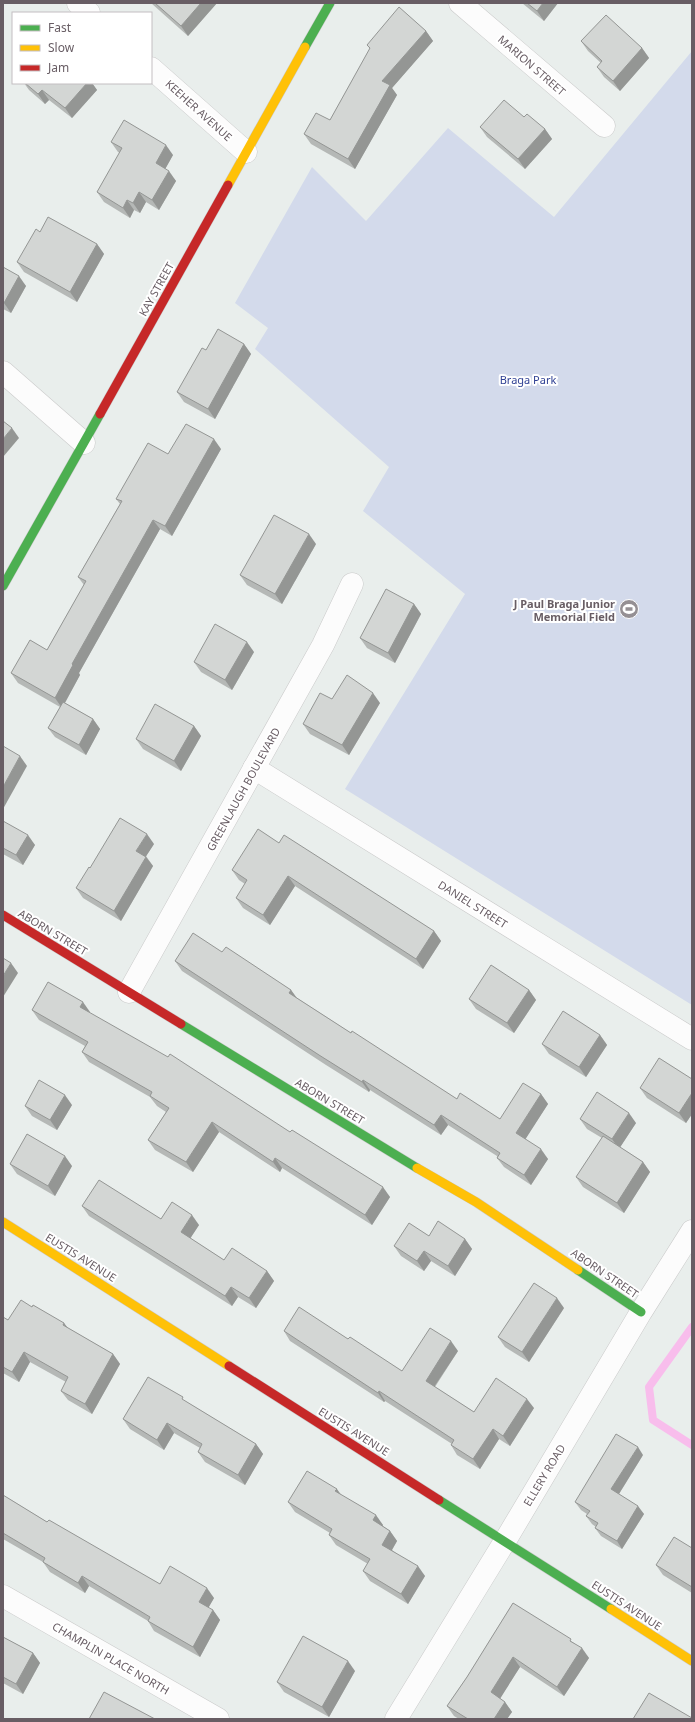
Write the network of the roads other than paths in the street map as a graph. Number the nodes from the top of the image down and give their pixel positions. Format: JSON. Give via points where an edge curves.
{"nodes":[{"id":1,"x":78,"y":3,"type":"edge"},
{"id":2,"x":330,"y":3,"type":"edge"},
{"id":3,"x":460,"y":3,"type":"edge"},
{"id":4,"x":89,"y":12,"type":"edge"},
{"id":5,"x":152,"y":69,"type":"edge"},
{"id":6,"x":604,"y":126,"type":"dead end"},
{"id":7,"x":246,"y":152,"type":"junction"},
{"id":8,"x":3,"y":372,"type":"edge"},
{"id":9,"x":84,"y":443,"type":"junction"},
{"id":10,"x":352,"y":584,"type":"dead end"},
{"id":11,"x":3,"y":586,"type":"edge"},
{"id":12,"x":254,"y":768,"type":"junction"},
{"id":13,"x":3,"y":915,"type":"edge"},
{"id":14,"x":129,"y":992,"type":"junction"},
{"id":15,"x":692,"y":1039,"type":"edge"},
{"id":16,"x":3,"y":1222,"type":"edge"},
{"id":17,"x":692,"y":1231,"type":"edge"},
{"id":18,"x":641,"y":1312,"type":"junction"},
{"id":19,"x":505,"y":1541,"type":"junction"},
{"id":20,"x":3,"y":1596,"type":"edge"},
{"id":21,"x":692,"y":1661,"type":"edge"},
{"id":22,"x":218,"y":1719,"type":"edge"},
{"id":23,"x":396,"y":1719,"type":"edge"}],
"edges":[{"from":1,"to":4,"type":"street"},
{"from":2,"to":7,"type":"street","name":"KAY STREET"},
{"from":3,"to":6,"type":"street","name":"MARION STREET"},
{"from":5,"to":7,"type":"street","name":"KEEHER AVENUE"},
{"from":7,"to":9,"type":"street","name":"KAY STREET"},
{"from":8,"to":9,"type":"street"},
{"from":9,"to":11,"type":"street","name":"KAY STREET"},
{"from":10,"to":12,"type":"street","name":"GREENLAUGH BOULEVARD","via":[[323,645]]},
{"from":12,"to":14,"type":"street","name":"GREENLAUGH BOULEVARD"},
{"from":12,"to":15,"type":"street","name":"DANIEL STREET"},
{"from":13,"to":14,"type":"street","name":"ABORN STREET"},
{"from":14,"to":18,"type":"street","name":"ABORN STREET","via":[[476,1202]]},
{"from":16,"to":19,"type":"street","name":"EUSTIS AVENUE"},
{"from":17,"to":18,"type":"street","name":"ELLERY ROAD"},
{"from":18,"to":19,"type":"street","name":"ELLERY ROAD"},
{"from":19,"to":21,"type":"street","name":"EUSTIS AVENUE"},
{"from":19,"to":23,"type":"street","name":"ELLERY ROAD"},
{"from":20,"to":22,"type":"street","name":"CHAMPLIN PLACE NORTH"}]}
